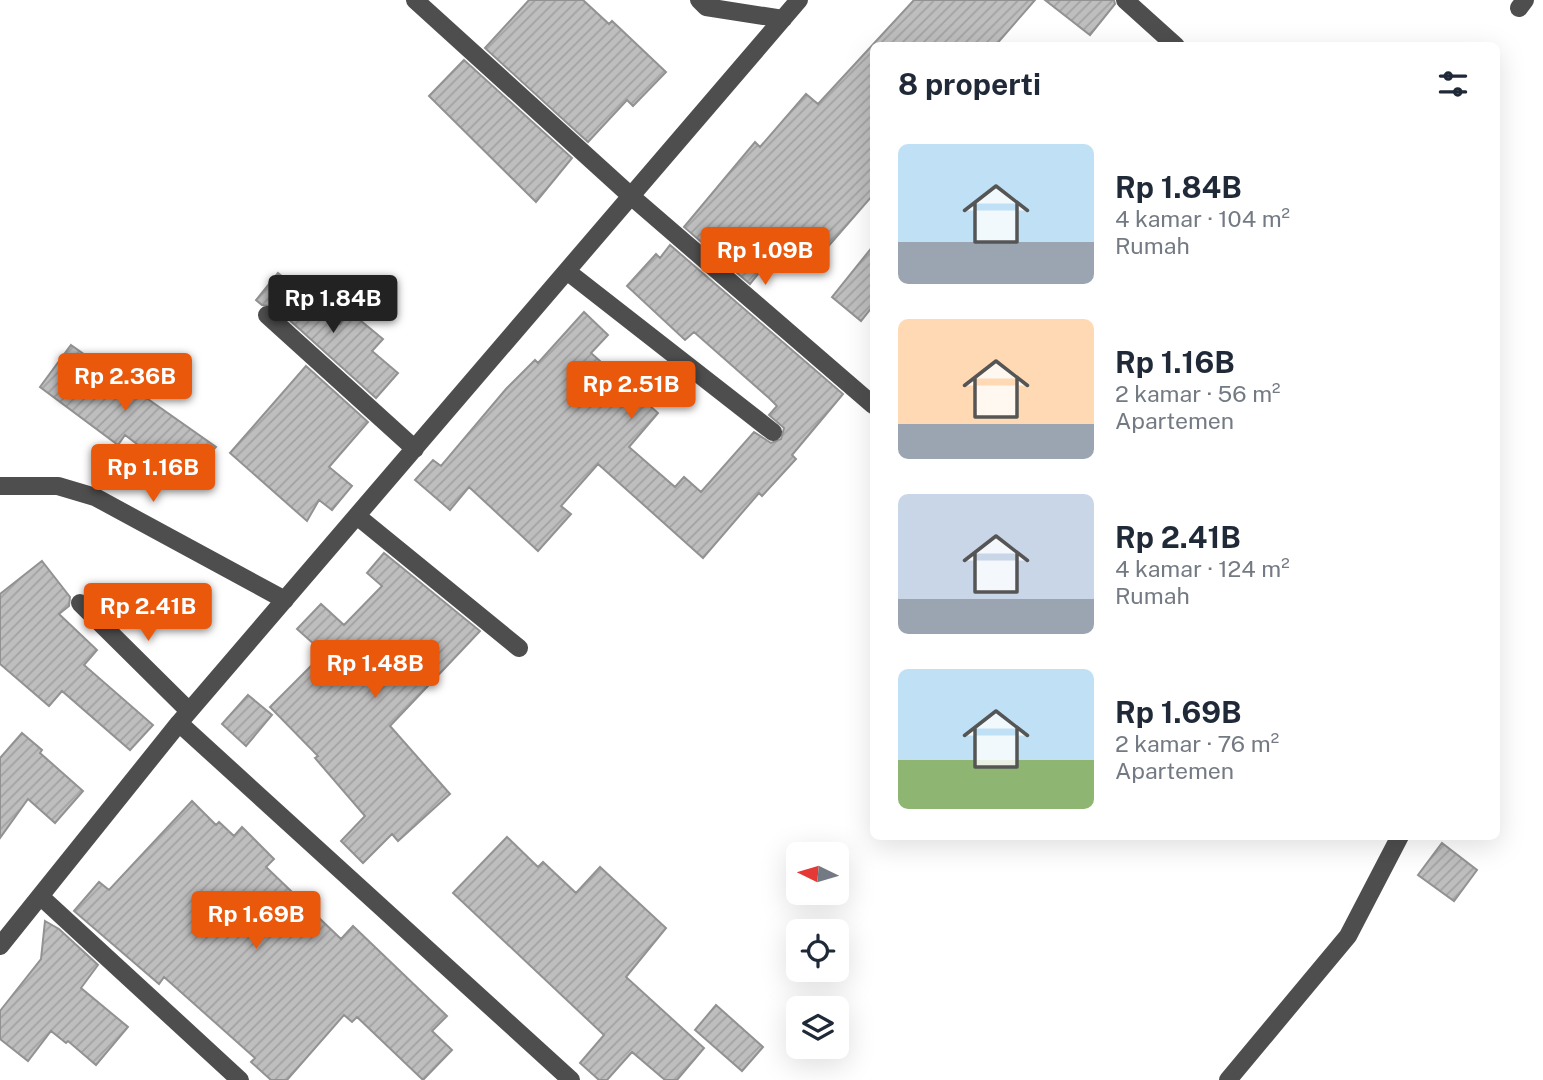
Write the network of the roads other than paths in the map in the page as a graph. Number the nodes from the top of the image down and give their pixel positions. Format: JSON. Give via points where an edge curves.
{"nodes":[{"id":1,"x":415,"y":0,"type":"edge"},
{"id":2,"x":699,"y":0,"type":"edge"},
{"id":3,"x":799,"y":0,"type":"edge"},
{"id":4,"x":1125,"y":0,"type":"edge"},
{"id":5,"x":783,"y":19,"type":"junction"},
{"id":6,"x":1172,"y":42,"type":"edge"},
{"id":7,"x":632,"y":197,"type":"junction"},
{"id":8,"x":568,"y":272,"type":"junction"},
{"id":9,"x":267,"y":315,"type":"dead end"},
{"id":10,"x":870,"y":402,"type":"edge"},
{"id":11,"x":773,"y":432,"type":"dead end"},
{"id":12,"x":415,"y":449,"type":"junction"},
{"id":13,"x":0,"y":486,"type":"edge"},
{"id":14,"x":357,"y":516,"type":"junction"},
{"id":15,"x":285,"y":600,"type":"junction"},
{"id":16,"x":80,"y":603,"type":"dead end"},
{"id":17,"x":519,"y":648,"type":"dead end"},
{"id":18,"x":184,"y":717,"type":"junction"},
{"id":19,"x":1398,"y":840,"type":"edge"},
{"id":20,"x":40,"y":896,"type":"junction"},
{"id":21,"x":0,"y":946,"type":"edge"},
{"id":22,"x":240,"y":1080,"type":"edge"},
{"id":23,"x":571,"y":1080,"type":"edge"},
{"id":24,"x":1228,"y":1080,"type":"edge"}],
"edges":[{"from":1,"to":7,"type":"street"},
{"from":2,"to":5,"type":"street","via":[[706,7]]},
{"from":3,"to":5,"type":"street"},
{"from":4,"to":6,"type":"street"},
{"from":5,"to":7,"type":"street"},
{"from":7,"to":8,"type":"street"},
{"from":7,"to":10,"type":"street"},
{"from":8,"to":11,"type":"street"},
{"from":8,"to":12,"type":"street"},
{"from":9,"to":12,"type":"street"},
{"from":12,"to":14,"type":"street"},
{"from":13,"to":15,"type":"street","via":[[58,486],[95,497]]},
{"from":14,"to":15,"type":"street"},
{"from":14,"to":17,"type":"street"},
{"from":15,"to":18,"type":"street"},
{"from":16,"to":18,"type":"street"},
{"from":18,"to":20,"type":"street"},
{"from":18,"to":23,"type":"street"},
{"from":19,"to":24,"type":"street","via":[[1348,936]]},
{"from":20,"to":21,"type":"street"},
{"from":20,"to":22,"type":"street"}]}
